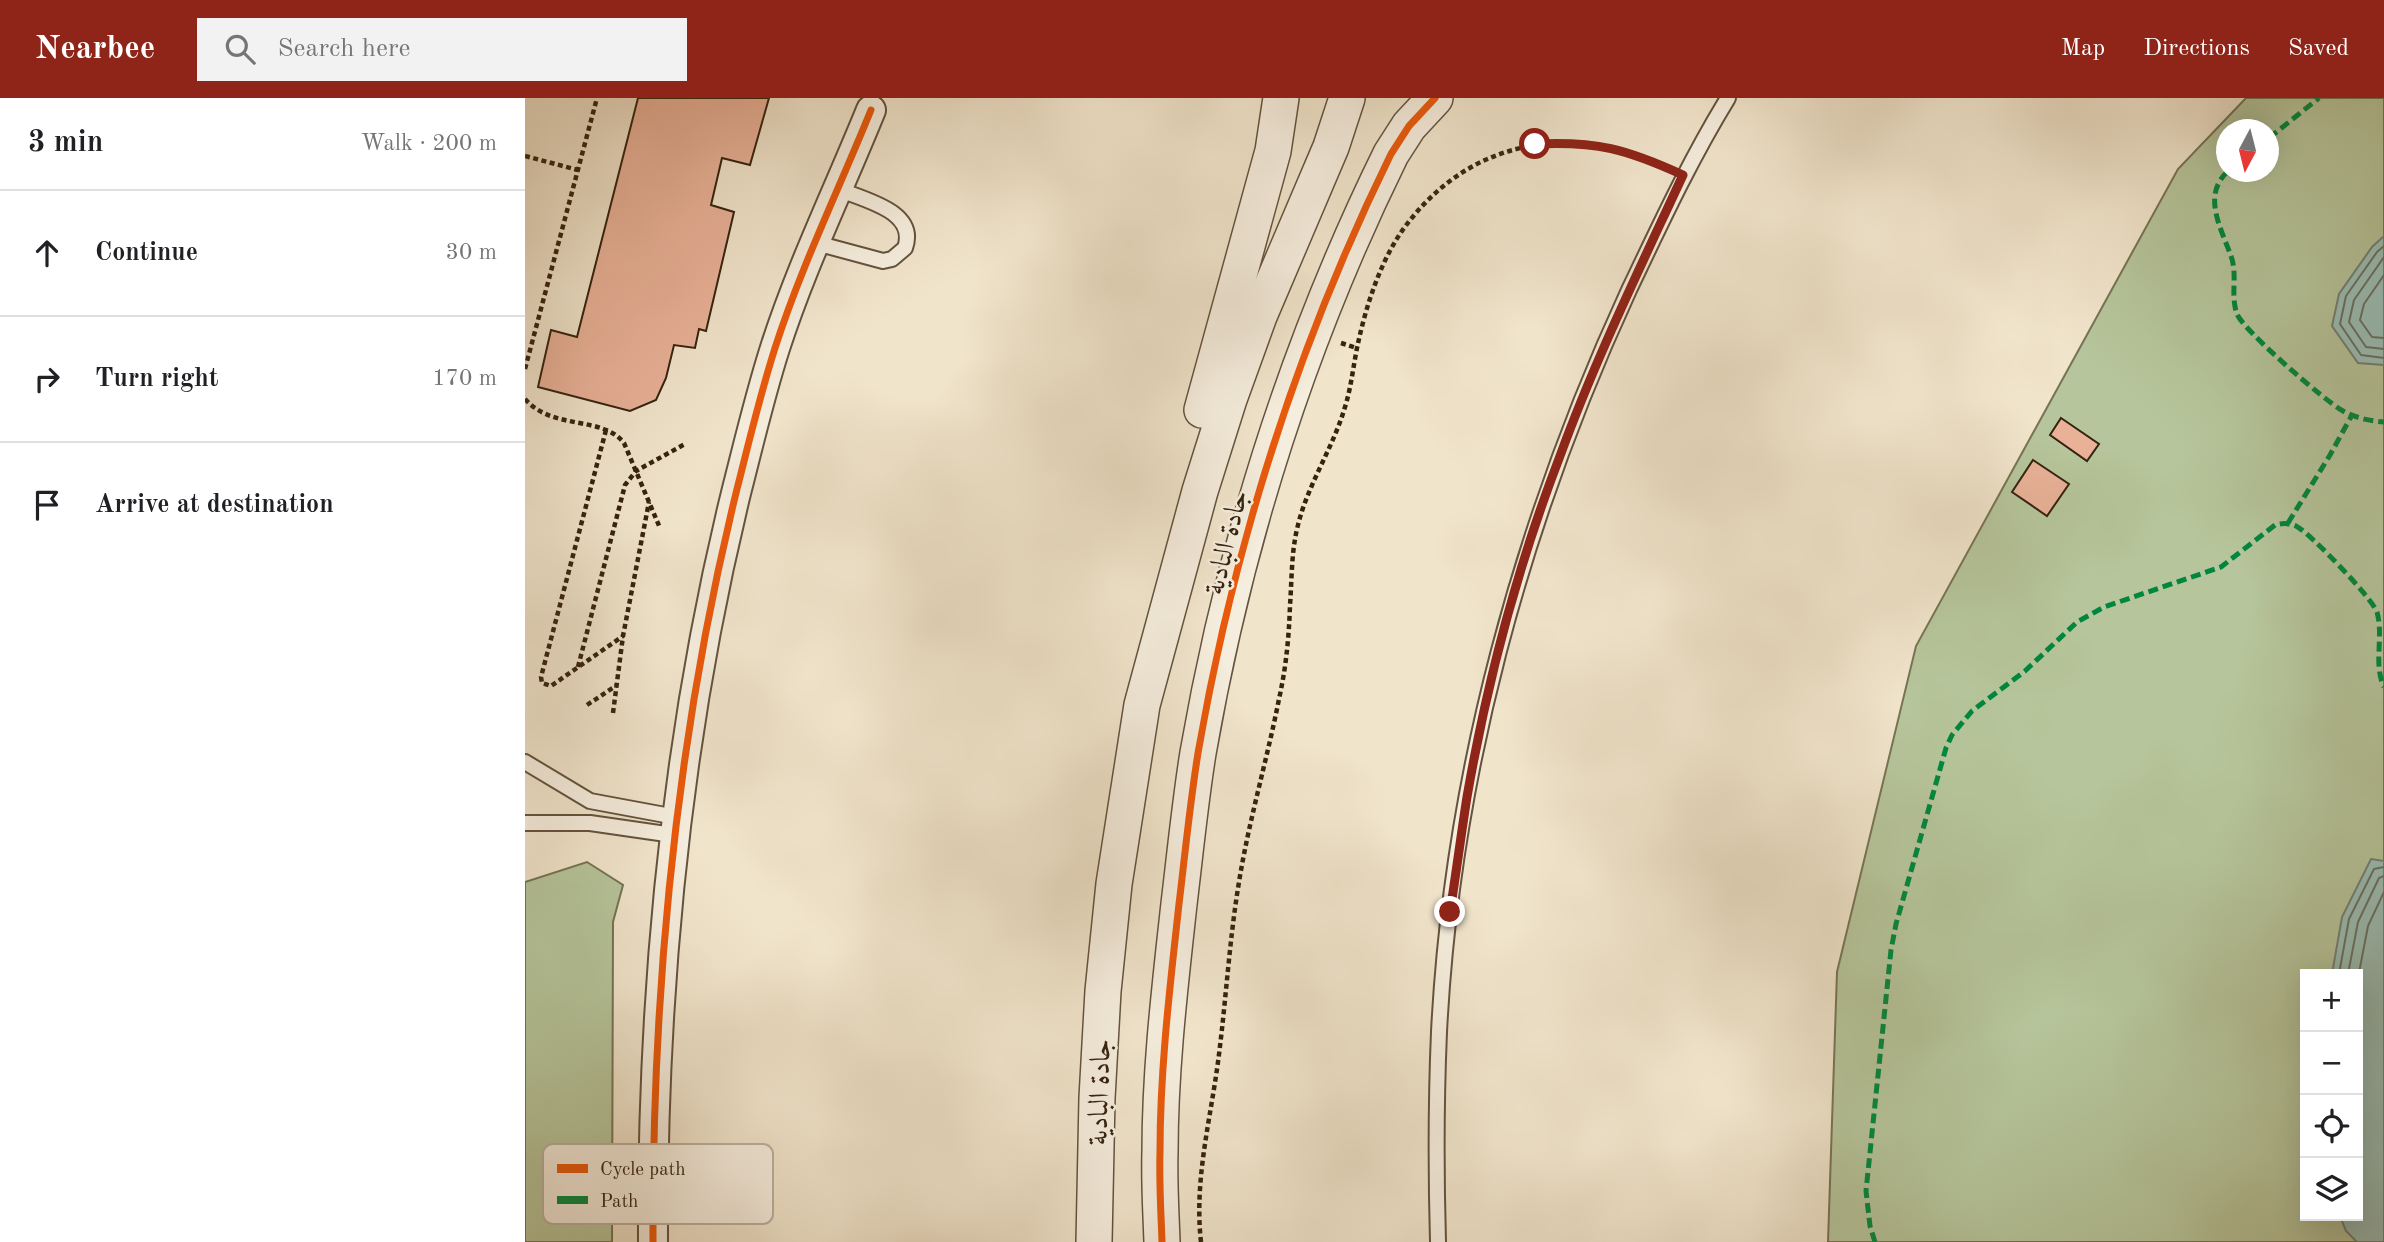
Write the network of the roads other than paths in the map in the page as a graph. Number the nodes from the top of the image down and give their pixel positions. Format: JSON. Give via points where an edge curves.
{"nodes":[{"id":1,"x":1281,"y":98,"type":"edge"},
{"id":2,"x":1347,"y":98,"type":"edge"},
{"id":3,"x":1435,"y":98,"type":"edge"},
{"id":4,"x":1728,"y":98,"type":"edge"},
{"id":5,"x":873,"y":102,"type":"edge"},
{"id":6,"x":838,"y":189,"type":"junction"},
{"id":7,"x":816,"y":243,"type":"junction"},
{"id":8,"x":1149,"y":673,"type":"junction"},
{"id":9,"x":525,"y":762,"type":"edge"},
{"id":10,"x":525,"y":823,"type":"edge"},
{"id":11,"x":675,"y":826,"type":"junction"},
{"id":12,"x":654,"y":1144,"type":"edge"},
{"id":13,"x":653,"y":1224,"type":"edge"},
{"id":14,"x":653,"y":1242,"type":"edge"},
{"id":15,"x":1094,"y":1242,"type":"edge"},
{"id":16,"x":1162,"y":1242,"type":"edge"},
{"id":17,"x":1438,"y":1242,"type":"edge"}],
"edges":[{"from":1,"to":8,"type":"street","via":[[1270,164],[1168,525]]},
{"from":2,"to":8,"type":"street","name":"جادة البادية","via":[[1229,399]]},
{"from":3,"to":16,"type":"street","name":"جادة البادية","via":[[1391,154],[1311,334],[1261,485],[1237,578],[1198,754],[1183,873],[1165,1053]]},
{"from":4,"to":17,"type":"lane","via":[[1683,175],[1603,348],[1559,457],[1491,681],[1467,796],[1450,912],[1439,1042]]},
{"from":5,"to":6,"type":"street"},
{"from":6,"to":7,"type":"street"},
{"from":6,"to":7,"type":"lane","via":[[899,216],[908,231],[905,248],[892,260],[883,261]]},
{"from":7,"to":11,"type":"street","via":[[775,348],[726,534],[694,695]]},
{"from":8,"to":15,"type":"street","name":"جادة البادية","via":[[1123,821],[1103,991]]},
{"from":9,"to":11,"type":"lane","via":[[590,802]]},
{"from":10,"to":11,"type":"lane"},
{"from":11,"to":12,"type":"street","via":[[656,1040]]},
{"from":13,"to":14,"type":"street"}]}
